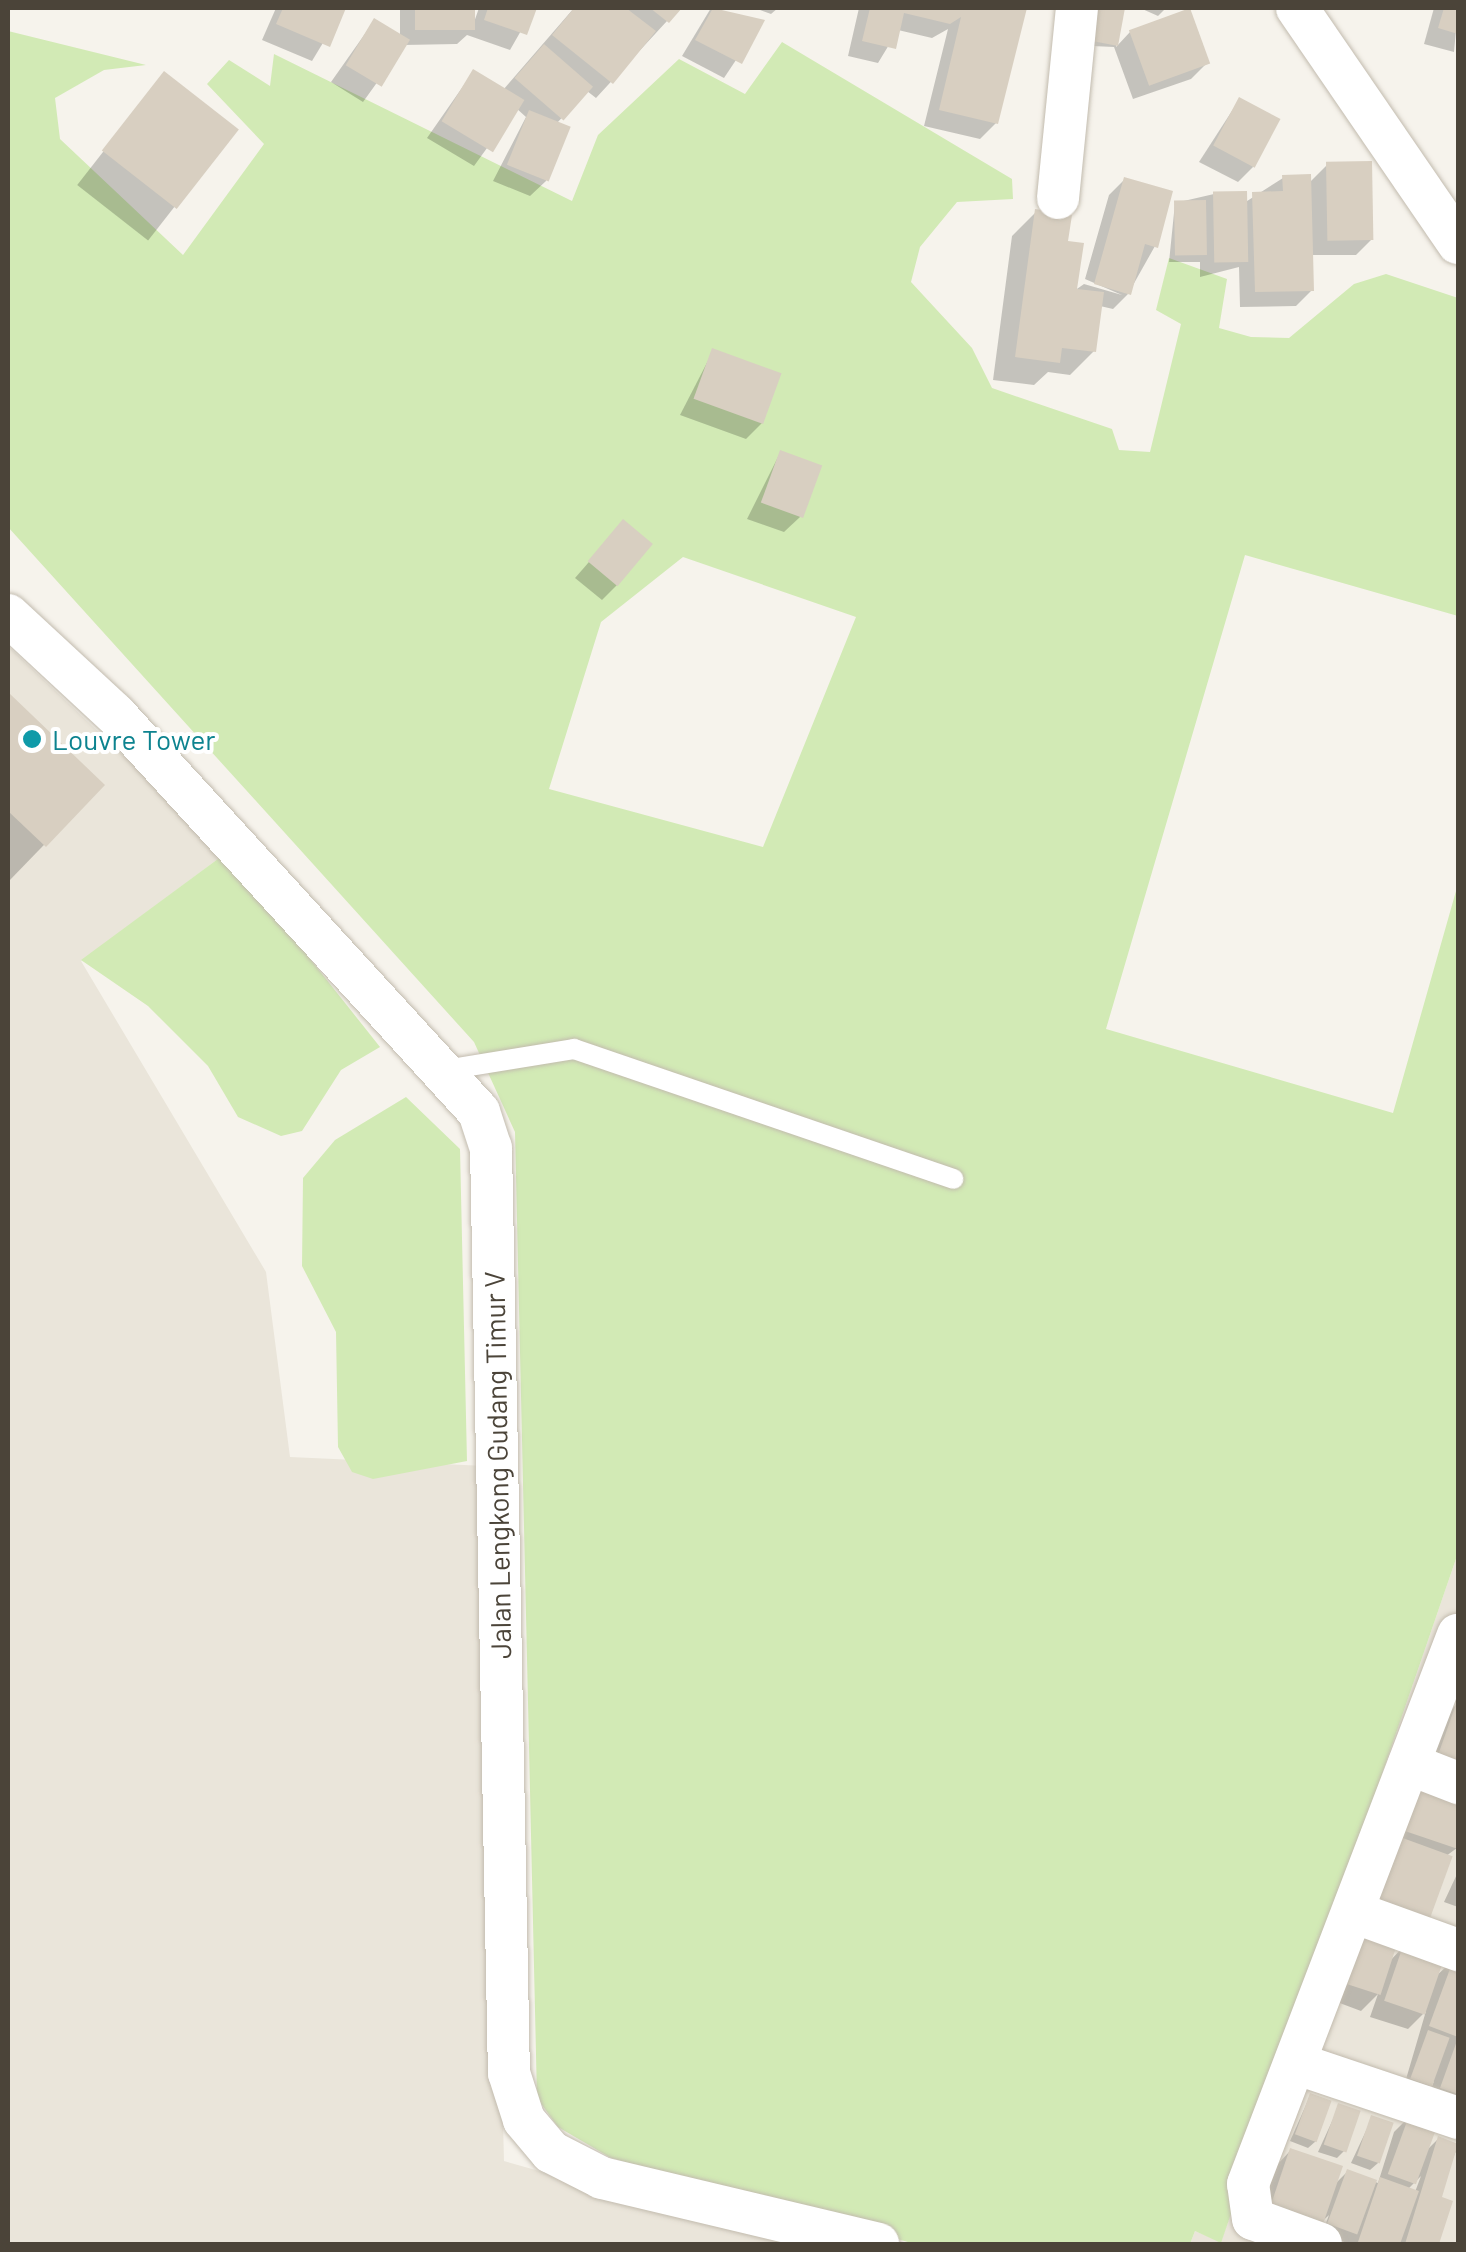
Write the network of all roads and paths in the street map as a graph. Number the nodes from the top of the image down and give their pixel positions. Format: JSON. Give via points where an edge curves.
{"nodes":[{"id":1,"x":1077,"y":8,"type":"edge"},
{"id":2,"x":1297,"y":8,"type":"edge"},
{"id":3,"x":1058,"y":198,"type":"dead end"},
{"id":4,"x":1458,"y":243,"type":"edge"},
{"id":5,"x":8,"y":615,"type":"edge"},
{"id":6,"x":445,"y":1070,"type":"junction"},
{"id":7,"x":952,"y":1179,"type":"dead end"},
{"id":8,"x":1458,"y":1635,"type":"edge"},
{"id":9,"x":1409,"y":1764,"type":"junction"},
{"id":10,"x":1458,"y":1783,"type":"edge"},
{"id":11,"x":1353,"y":1912,"type":"junction"},
{"id":12,"x":1458,"y":1950,"type":"edge"},
{"id":13,"x":1295,"y":2064,"type":"junction"},
{"id":14,"x":1458,"y":2118,"type":"edge"},
{"id":15,"x":878,"y":2244,"type":"edge"},
{"id":16,"x":1320,"y":2244,"type":"edge"}],
"edges":[{"from":1,"to":3,"type":"street"},
{"from":2,"to":4,"type":"street"},
{"from":5,"to":6,"type":"street","name":"Jalan Lengkong Gudang Timur V","via":[[115,714]]},
{"from":6,"to":7,"type":"lane","via":[[574,1049]]},
{"from":6,"to":15,"type":"street","name":"Jalan Lengkong Gudang Timur V","via":[[480,1112],[491,1148],[509,2073],[524,2120],[551,2152],[602,2178]]},
{"from":8,"to":9,"type":"street"},
{"from":9,"to":10,"type":"street"},
{"from":9,"to":11,"type":"street"},
{"from":11,"to":12,"type":"street"},
{"from":11,"to":13,"type":"street"},
{"from":13,"to":14,"type":"street"},
{"from":13,"to":16,"type":"street","via":[[1246,2203],[1268,2228]]}]}
